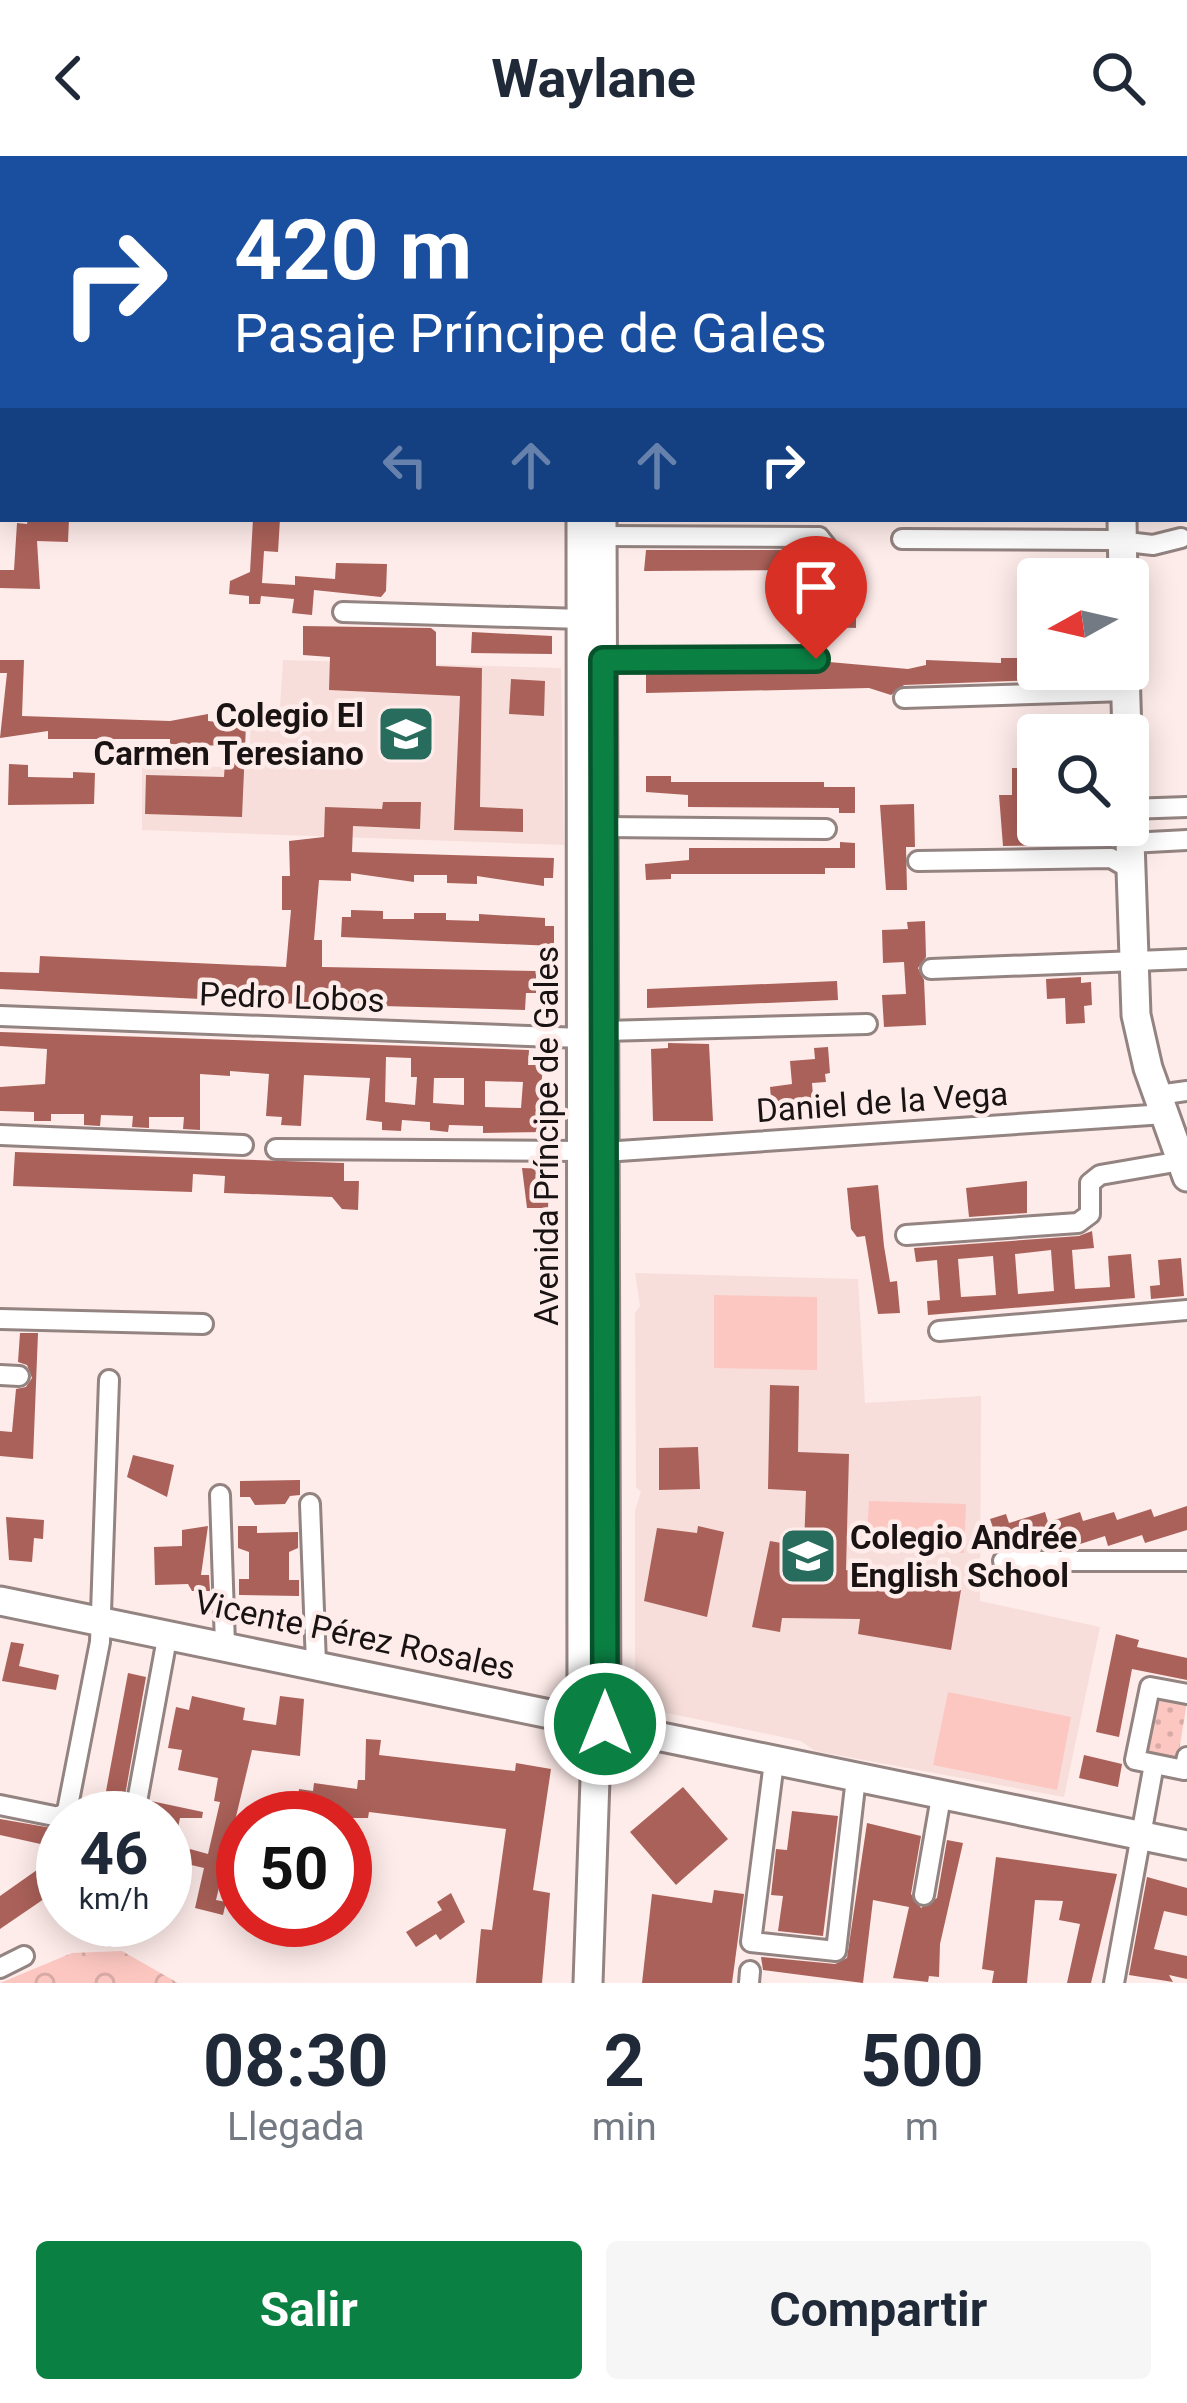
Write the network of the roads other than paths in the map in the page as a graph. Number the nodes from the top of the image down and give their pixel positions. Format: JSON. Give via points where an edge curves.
{"nodes":[{"id":1,"x":591,"y":523,"type":"edge"},
{"id":2,"x":1119,"y":535,"type":"edge"},
{"id":3,"x":1184,"y":538,"type":"edge"},
{"id":4,"x":902,"y":539,"type":"dead end"},
{"id":5,"x":844,"y":600,"type":"dead end"},
{"id":6,"x":343,"y":612,"type":"dead end"},
{"id":7,"x":582,"y":619,"type":"junction"},
{"id":8,"x":816,"y":659,"type":"dead end"},
{"id":9,"x":603,"y":660,"type":"junction"},
{"id":10,"x":1017,"y":689,"type":"edge"},
{"id":11,"x":904,"y":698,"type":"dead end"},
{"id":12,"x":1187,"y":807,"type":"edge"},
{"id":13,"x":1149,"y":808,"type":"edge"},
{"id":14,"x":603,"y":826,"type":"junction"},
{"id":15,"x":826,"y":829,"type":"dead end"},
{"id":16,"x":1187,"y":840,"type":"edge"},
{"id":17,"x":1126,"y":846,"type":"edge"},
{"id":18,"x":1125,"y":854,"type":"junction"},
{"id":19,"x":918,"y":861,"type":"dead end"},
{"id":20,"x":1187,"y":959,"type":"edge"},
{"id":21,"x":1132,"y":961,"type":"junction"},
{"id":22,"x":931,"y":969,"type":"dead end"},
{"id":23,"x":0,"y":1016,"type":"edge"},
{"id":24,"x":868,"y":1024,"type":"dead end"},
{"id":25,"x":593,"y":1035,"type":"junction"},
{"id":26,"x":1187,"y":1090,"type":"edge"},
{"id":27,"x":1161,"y":1104,"type":"junction"},
{"id":28,"x":0,"y":1135,"type":"edge"},
{"id":29,"x":243,"y":1145,"type":"dead end"},
{"id":30,"x":276,"y":1149,"type":"dead end"},
{"id":31,"x":593,"y":1151,"type":"junction"},
{"id":32,"x":1184,"y":1169,"type":"edge"},
{"id":33,"x":906,"y":1235,"type":"dead end"},
{"id":34,"x":1187,"y":1310,"type":"edge"},
{"id":35,"x":0,"y":1319,"type":"edge"},
{"id":36,"x":203,"y":1324,"type":"dead end"},
{"id":37,"x":938,"y":1331,"type":"dead end"},
{"id":38,"x":109,"y":1380,"type":"dead end"},
{"id":39,"x":220,"y":1495,"type":"dead end"},
{"id":40,"x":310,"y":1504,"type":"dead end"},
{"id":41,"x":1187,"y":1561,"type":"edge"},
{"id":42,"x":1003,"y":1562,"type":"dead end"},
{"id":43,"x":0,"y":1601,"type":"edge"},
{"id":44,"x":100,"y":1619,"type":"junction"},
{"id":45,"x":168,"y":1633,"type":"junction"},
{"id":46,"x":225,"y":1645,"type":"junction"},
{"id":47,"x":316,"y":1664,"type":"junction"},
{"id":48,"x":1187,"y":1694,"type":"edge"},
{"id":49,"x":594,"y":1731,"type":"junction"},
{"id":50,"x":1187,"y":1757,"type":"edge"},
{"id":51,"x":774,"y":1762,"type":"junction"},
{"id":52,"x":1154,"y":1764,"type":"junction"},
{"id":53,"x":856,"y":1778,"type":"junction"},
{"id":54,"x":139,"y":1791,"type":"edge"},
{"id":55,"x":941,"y":1797,"type":"junction"},
{"id":56,"x":0,"y":1805,"type":"edge"},
{"id":57,"x":1139,"y":1836,"type":"junction"},
{"id":58,"x":1187,"y":1845,"type":"edge"},
{"id":59,"x":924,"y":1894,"type":"dead end"},
{"id":60,"x":24,"y":1956,"type":"dead end"},
{"id":61,"x":0,"y":1968,"type":"edge"},
{"id":62,"x":588,"y":1983,"type":"edge"},
{"id":63,"x":1114,"y":1983,"type":"edge"}],
"edges":[{"from":1,"to":5,"type":"street","via":[[818,537],[839,564]]},
{"from":1,"to":7,"type":"main road","name":"Avenida Príncipe de Gales"},
{"from":1,"to":9,"type":"main road","name":"Avenida Príncipe de Gales"},
{"from":2,"to":3,"type":"street"},
{"from":2,"to":4,"type":"street"},
{"from":6,"to":7,"type":"street"},
{"from":7,"to":25,"type":"main road","name":"Avenida Príncipe de Gales"},
{"from":8,"to":9,"type":"street"},
{"from":9,"to":14,"type":"main road","name":"Avenida Príncipe de Gales"},
{"from":10,"to":11,"type":"street"},
{"from":12,"to":13,"type":"street"},
{"from":14,"to":15,"type":"street"},
{"from":14,"to":25,"type":"main road","name":"Avenida Príncipe de Gales"},
{"from":16,"to":18,"type":"street"},
{"from":17,"to":18,"type":"main road"},
{"from":18,"to":19,"type":"street"},
{"from":18,"to":21,"type":"main road"},
{"from":20,"to":21,"type":"street"},
{"from":21,"to":22,"type":"street"},
{"from":21,"to":27,"type":"main road","via":[[1141,1041]]},
{"from":23,"to":25,"type":"street","name":"Pedro Lobos"},
{"from":24,"to":25,"type":"street","name":"Pedro Lobos"},
{"from":25,"to":31,"type":"main road","name":"Avenida Príncipe de Gales"},
{"from":26,"to":27,"type":"street","name":"Daniel de la Vega"},
{"from":27,"to":31,"type":"street","name":"Daniel de la Vega"},
{"from":27,"to":32,"type":"main road"},
{"from":28,"to":29,"type":"street"},
{"from":30,"to":31,"type":"street","name":"Daniel de la Vega"},
{"from":31,"to":49,"type":"main road","name":"Avenida Príncipe de Gales"},
{"from":32,"to":33,"type":"street","via":[[1100,1175],[1090,1183],[1090,1214],[1078,1223]]},
{"from":34,"to":37,"type":"street"},
{"from":35,"to":36,"type":"street"},
{"from":38,"to":44,"type":"street"},
{"from":39,"to":46,"type":"street"},
{"from":40,"to":47,"type":"street"},
{"from":41,"to":42,"type":"street"},
{"from":43,"to":44,"type":"main road","name":"Vicente Pérez Rosales"},
{"from":44,"to":45,"type":"main road","name":"Vicente Pérez Rosales"},
{"from":44,"to":56,"type":"street","via":[[68,1811],[59,1817]]},
{"from":45,"to":46,"type":"main road","name":"Vicente Pérez Rosales"},
{"from":45,"to":54,"type":"street"},
{"from":46,"to":47,"type":"main road","name":"Vicente Pérez Rosales"},
{"from":47,"to":49,"type":"main road","name":"Vicente Pérez Rosales"},
{"from":48,"to":52,"type":"street","via":[[1150,1687],[1135,1760]]},
{"from":49,"to":51,"type":"main road","name":"Vicente Pérez Rosales"},
{"from":49,"to":62,"type":"main road","name":"Avenida Príncipe de Gales"},
{"from":50,"to":52,"type":"street","via":[[1184,1770]]},
{"from":51,"to":53,"type":"main road","name":"Vicente Pérez Rosales"},
{"from":51,"to":53,"type":"street","via":[[751,1942],[836,1951]]},
{"from":52,"to":57,"type":"street"},
{"from":53,"to":55,"type":"main road","name":"Vicente Pérez Rosales"},
{"from":55,"to":57,"type":"main road","name":"Vicente Pérez Rosales"},
{"from":55,"to":59,"type":"street"},
{"from":57,"to":58,"type":"main road","name":"Vicente Pérez Rosales"},
{"from":57,"to":63,"type":"street"},
{"from":60,"to":61,"type":"street"}]}
